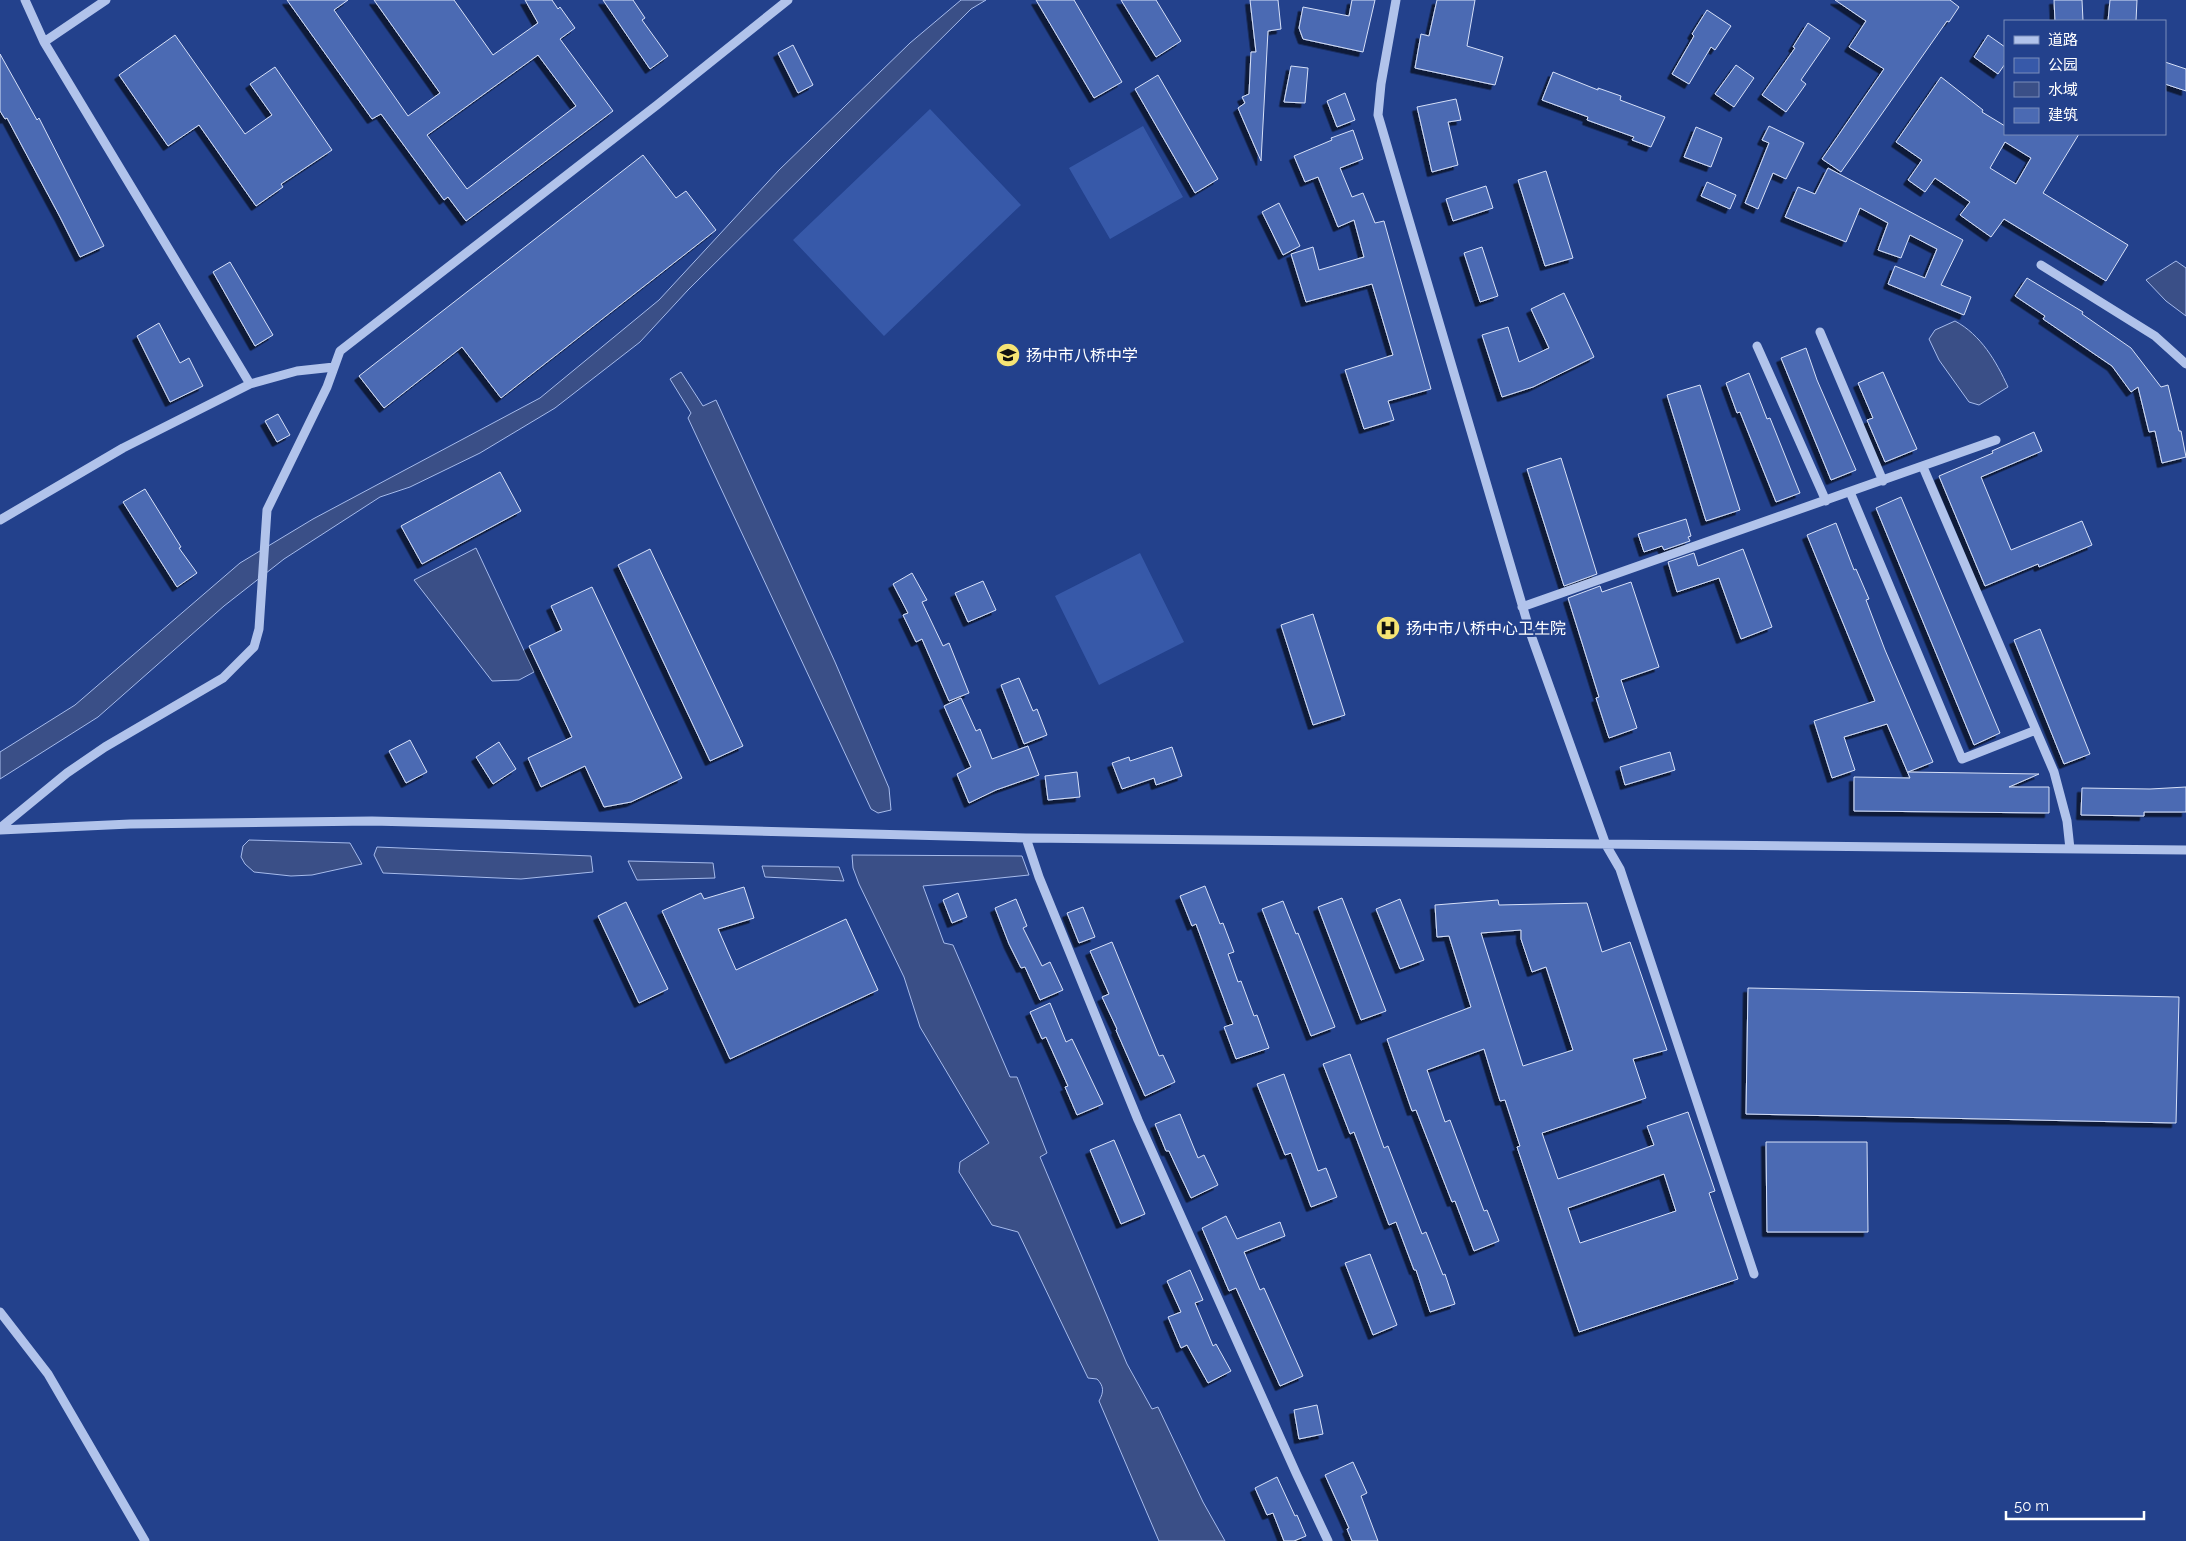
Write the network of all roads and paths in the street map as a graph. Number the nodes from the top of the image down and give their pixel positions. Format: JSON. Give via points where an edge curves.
{"nodes":[{"id":1,"x":25,"y":0,"type":"edge"},
{"id":2,"x":788,"y":0,"type":"edge"},
{"id":3,"x":1396,"y":0,"type":"edge"},
{"id":4,"x":103,"y":1,"type":"edge"},
{"id":5,"x":44,"y":42,"type":"junction"},
{"id":6,"x":2041,"y":265,"type":"dead end"},
{"id":7,"x":1820,"y":332,"type":"dead end"},
{"id":8,"x":1758,"y":346,"type":"dead end"},
{"id":9,"x":2186,"y":364,"type":"edge"},
{"id":10,"x":334,"y":367,"type":"junction"},
{"id":11,"x":250,"y":384,"type":"junction"},
{"id":12,"x":1996,"y":440,"type":"dead end"},
{"id":13,"x":1924,"y":467,"type":"junction"},
{"id":14,"x":1883,"y":481,"type":"junction"},
{"id":15,"x":1850,"y":492,"type":"junction"},
{"id":16,"x":1826,"y":501,"type":"junction"},
{"id":17,"x":0,"y":520,"type":"edge"},
{"id":18,"x":1522,"y":607,"type":"junction"},
{"id":19,"x":2036,"y":730,"type":"junction"},
{"id":20,"x":0,"y":829,"type":"edge"},
{"id":21,"x":1026,"y":838,"type":"junction"},
{"id":22,"x":1606,"y":845,"type":"junction"},
{"id":23,"x":2070,"y":849,"type":"junction"},
{"id":24,"x":2186,"y":850,"type":"edge"},
{"id":25,"x":1754,"y":1274,"type":"dead end"},
{"id":26,"x":0,"y":1312,"type":"edge"},
{"id":27,"x":145,"y":1541,"type":"edge"},
{"id":28,"x":1328,"y":1541,"type":"edge"}],
"edges":[{"from":1,"to":5,"type":"street"},
{"from":2,"to":10,"type":"street","via":[[340,351]]},
{"from":3,"to":18,"type":"street","via":[[1380,84],[1378,115]]},
{"from":4,"to":5,"type":"street"},
{"from":5,"to":11,"type":"street"},
{"from":6,"to":9,"type":"street","via":[[2155,336]]},
{"from":7,"to":14,"type":"street"},
{"from":8,"to":16,"type":"street"},
{"from":10,"to":11,"type":"street","via":[[297,371]]},
{"from":10,"to":20,"type":"street","via":[[267,510],[254,647],[223,678],[106,747]]},
{"from":11,"to":17,"type":"street","via":[[123,448]]},
{"from":12,"to":13,"type":"street"},
{"from":13,"to":14,"type":"street"},
{"from":13,"to":19,"type":"street"},
{"from":14,"to":15,"type":"street"},
{"from":15,"to":16,"type":"street"},
{"from":15,"to":19,"type":"street","via":[[1962,759]]},
{"from":16,"to":18,"type":"street"},
{"from":18,"to":22,"type":"street"},
{"from":19,"to":23,"type":"street","via":[[2054,772],[2067,821]]},
{"from":20,"to":21,"type":"street","via":[[150,823],[372,821]]},
{"from":21,"to":22,"type":"street"},
{"from":21,"to":28,"type":"street","via":[[1138,1120]]},
{"from":22,"to":23,"type":"street"},
{"from":22,"to":25,"type":"street","via":[[1620,870]]},
{"from":23,"to":24,"type":"street"},
{"from":26,"to":27,"type":"street","via":[[48,1374]]}]}
